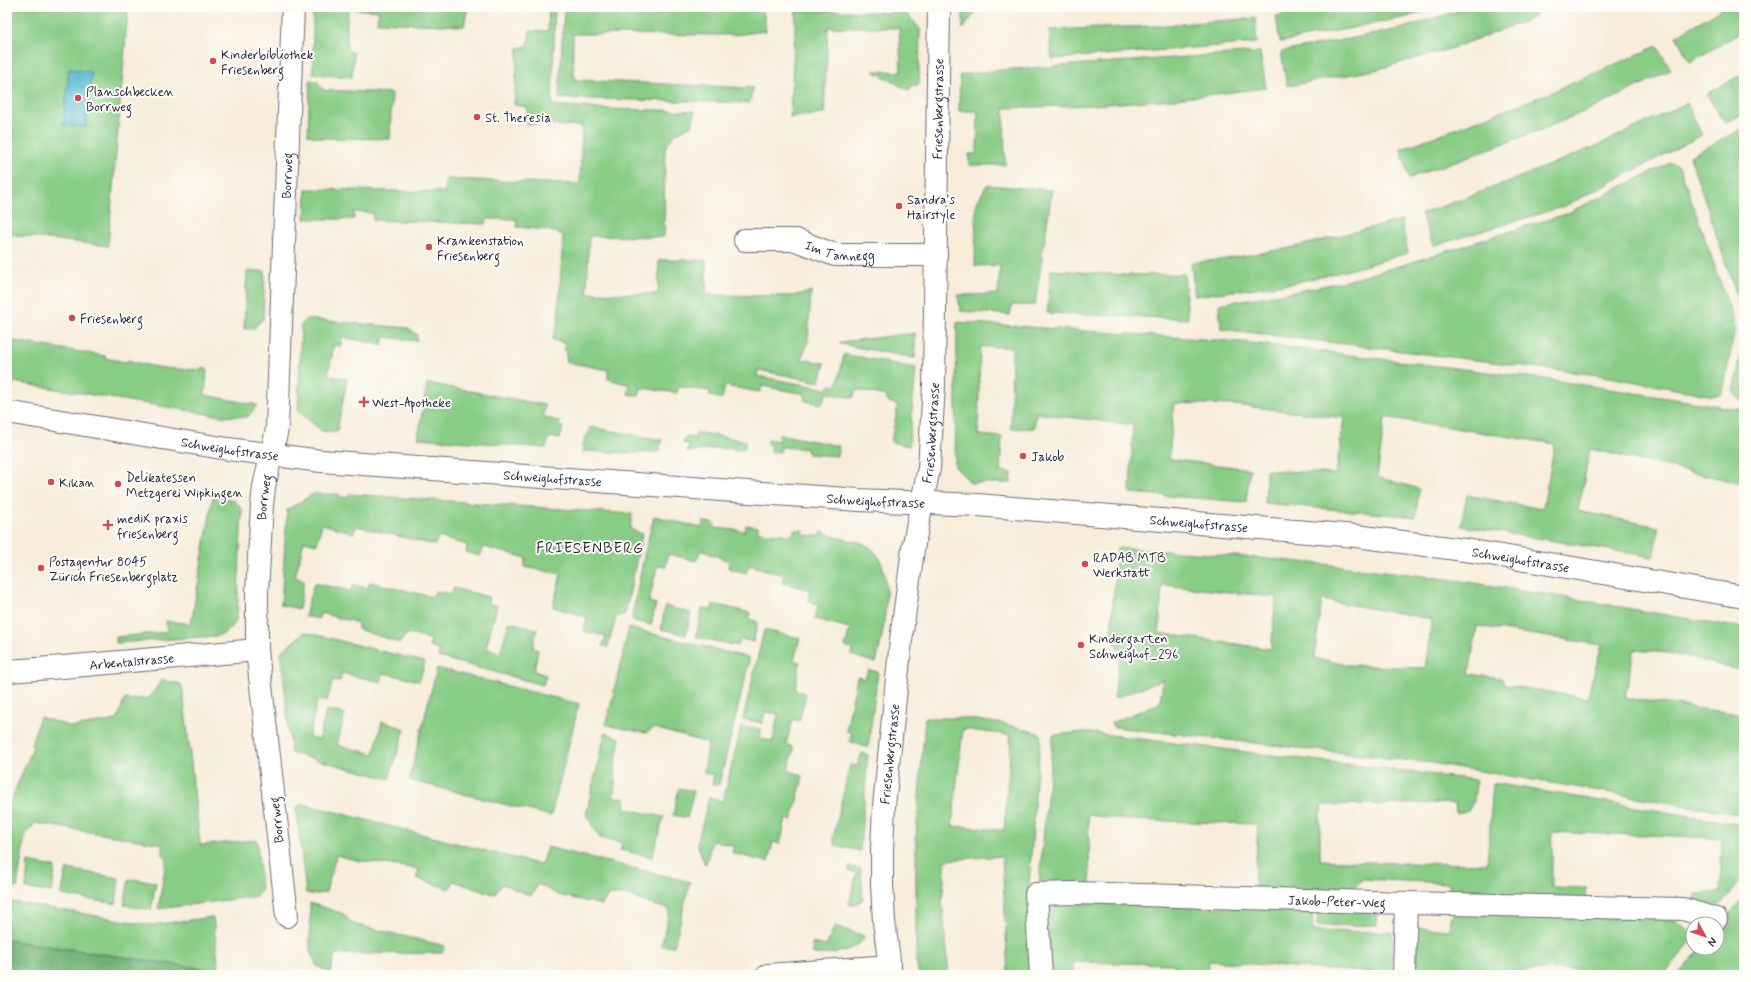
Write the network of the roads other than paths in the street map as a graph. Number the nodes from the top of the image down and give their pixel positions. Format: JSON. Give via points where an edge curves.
{"nodes":[{"id":1,"x":293,"y":7,"type":"edge"},
{"id":2,"x":939,"y":7,"type":"edge"},
{"id":3,"x":745,"y":240,"type":"dead end"},
{"id":4,"x":936,"y":255,"type":"junction"},
{"id":5,"x":7,"y":412,"type":"edge"},
{"id":6,"x":272,"y":455,"type":"junction"},
{"id":7,"x":922,"y":502,"type":"junction"},
{"id":8,"x":1744,"y":597,"type":"edge"},
{"id":9,"x":257,"y":650,"type":"junction"},
{"id":10,"x":7,"y":671,"type":"edge"},
{"id":11,"x":1406,"y":903,"type":"junction"},
{"id":12,"x":287,"y":916,"type":"dead end"},
{"id":13,"x":1706,"y":916,"type":"edge"},
{"id":14,"x":890,"y":971,"type":"edge"},
{"id":15,"x":768,"y":975,"type":"edge"},
{"id":16,"x":1041,"y":975,"type":"edge"},
{"id":17,"x":1404,"y":975,"type":"edge"}],
"edges":[{"from":1,"to":6,"type":"street","name":"Borrweg","via":[[277,429]]},
{"from":2,"to":4,"type":"street","name":"Friesenbergstrasse"},
{"from":3,"to":4,"type":"street","name":"Im Tannegg","via":[[796,240],[835,255]]},
{"from":4,"to":7,"type":"street","name":"Friesenbergstrasse","via":[[934,385],[929,468]]},
{"from":5,"to":6,"type":"street","name":"Schweighofstrasse"},
{"from":6,"to":7,"type":"street","name":"Schweighofstrasse","via":[[404,468]]},
{"from":6,"to":9,"type":"street","name":"Borrweg","via":[[262,505]]},
{"from":7,"to":8,"type":"street","name":"Schweighofstrasse","via":[[1356,536],[1472,551]]},
{"from":7,"to":14,"type":"street","name":"Friesenbergstrasse","via":[[901,640],[884,806],[882,884]]},
{"from":9,"to":10,"type":"street","name":"Arbentalstrasse"},
{"from":9,"to":12,"type":"street","name":"Borrweg"},
{"from":11,"to":13,"type":"street","name":"Jakob-Peter-Weg","via":[[1683,909]]},
{"from":11,"to":16,"type":"street","name":"Jakob-Peter-Weg","via":[[1036,894]]},
{"from":11,"to":17,"type":"street"},
{"from":14,"to":15,"type":"street"}]}
